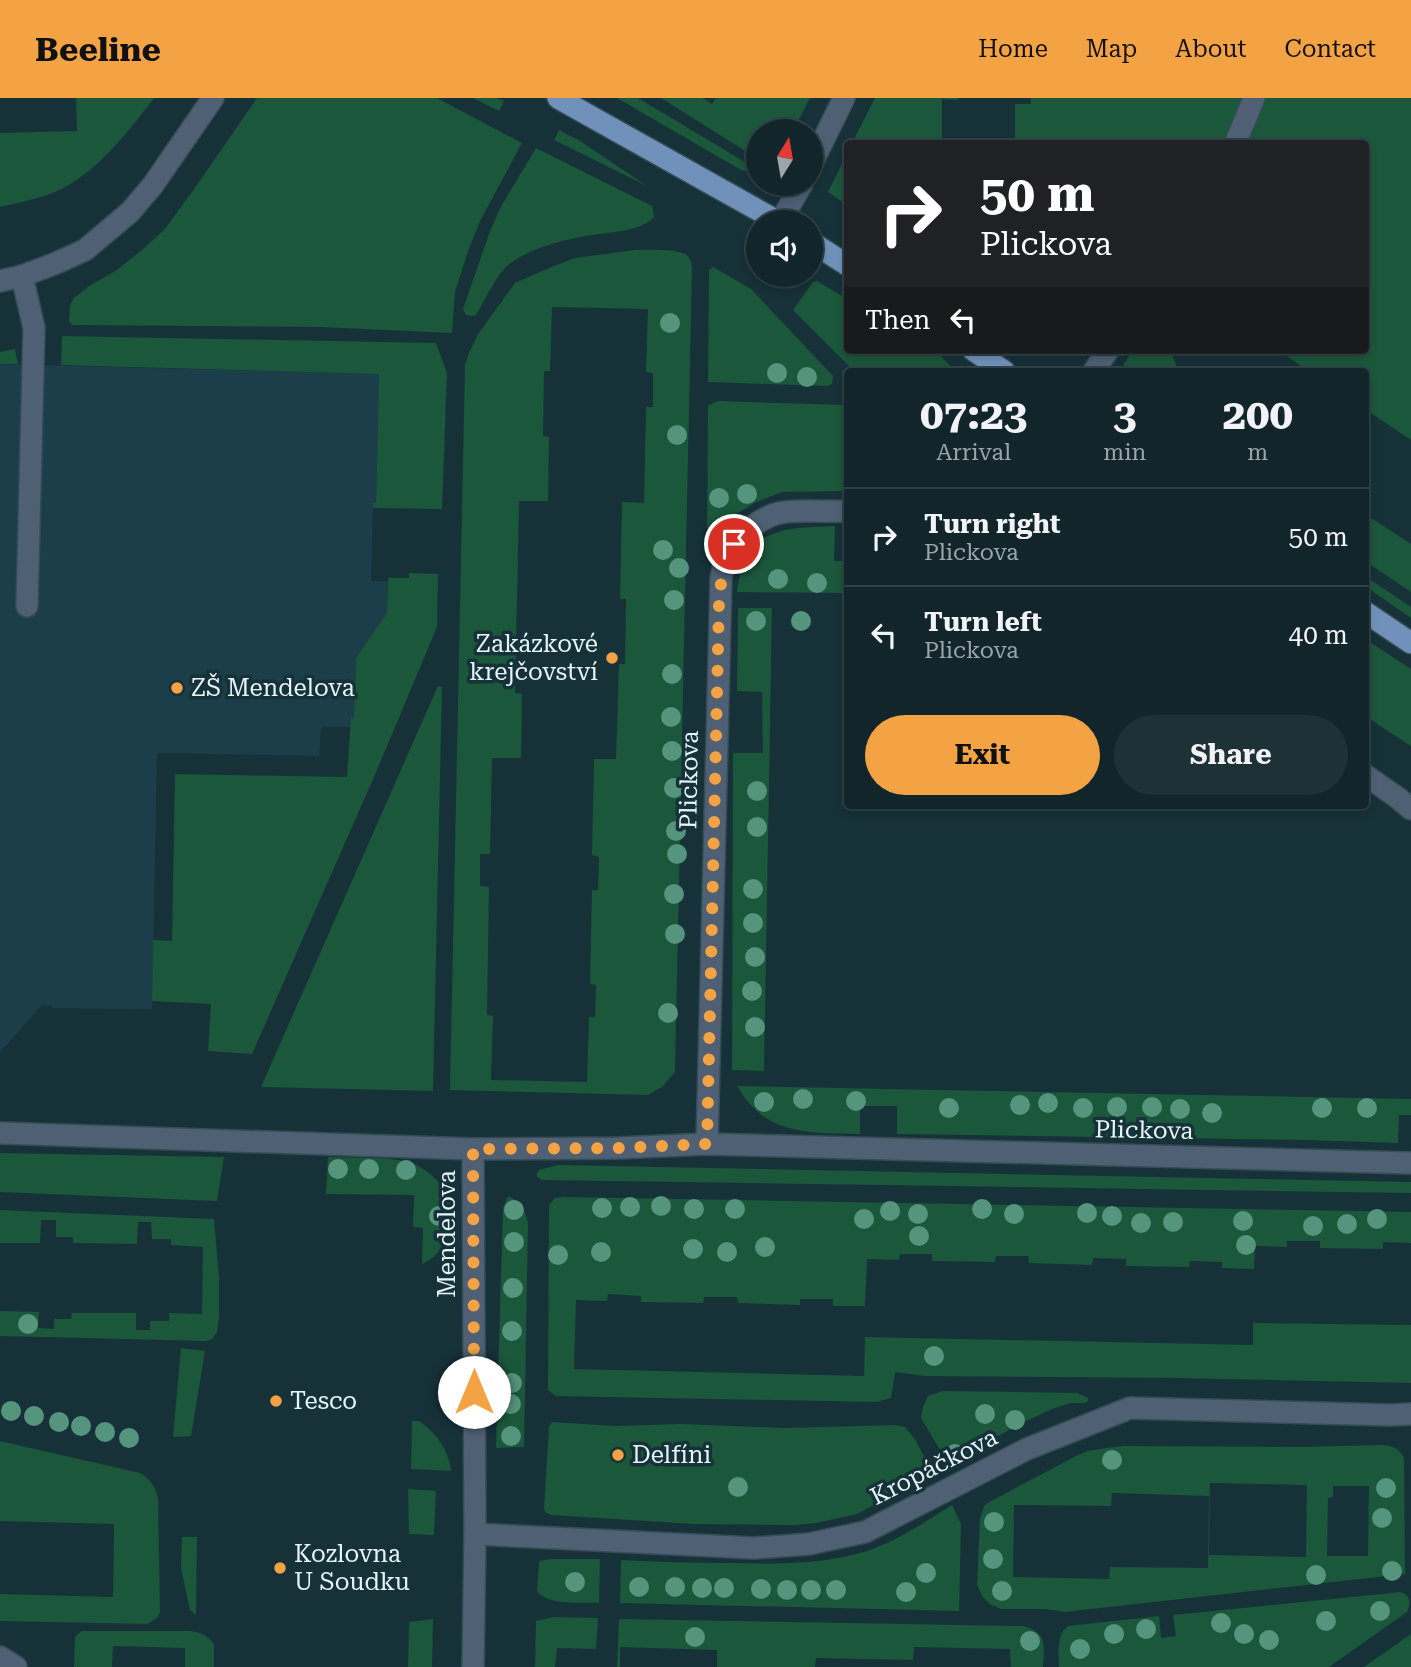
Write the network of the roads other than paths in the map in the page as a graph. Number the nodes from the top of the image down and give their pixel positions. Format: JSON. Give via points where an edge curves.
{"nodes":[{"id":1,"x":213,"y":98,"type":"edge"},
{"id":2,"x":558,"y":98,"type":"edge"},
{"id":3,"x":844,"y":98,"type":"edge"},
{"id":4,"x":1254,"y":98,"type":"edge"},
{"id":5,"x":1237,"y":140,"type":"edge"},
{"id":6,"x":823,"y":141,"type":"edge"},
{"id":7,"x":759,"y":210,"type":"edge"},
{"id":8,"x":823,"y":249,"type":"edge"},
{"id":9,"x":844,"y":263,"type":"edge"},
{"id":10,"x":22,"y":276,"type":"junction"},
{"id":11,"x":0,"y":281,"type":"edge"},
{"id":12,"x":979,"y":354,"type":"edge"},
{"id":13,"x":1000,"y":368,"type":"edge"},
{"id":14,"x":844,"y":511,"type":"edge"},
{"id":15,"x":27,"y":606,"type":"dead end"},
{"id":16,"x":1369,"y":615,"type":"edge"},
{"id":17,"x":1411,"y":643,"type":"edge"},
{"id":18,"x":1369,"y":778,"type":"edge"},
{"id":19,"x":1411,"y":809,"type":"edge"},
{"id":20,"x":0,"y":1133,"type":"edge"},
{"id":21,"x":707,"y":1144,"type":"junction"},
{"id":22,"x":473,"y":1149,"type":"junction"},
{"id":23,"x":1411,"y":1163,"type":"edge"},
{"id":24,"x":1411,"y":1414,"type":"edge"},
{"id":25,"x":475,"y":1534,"type":"junction"},
{"id":26,"x":0,"y":1657,"type":"edge"},
{"id":27,"x":16,"y":1667,"type":"edge"},
{"id":28,"x":472,"y":1667,"type":"edge"}],
"edges":[{"from":1,"to":10,"type":"street","via":[[130,212],[85,250]]},
{"from":2,"to":7,"type":"main road"},
{"from":3,"to":6,"type":"street"},
{"from":4,"to":5,"type":"street"},
{"from":8,"to":9,"type":"main road"},
{"from":10,"to":11,"type":"street"},
{"from":10,"to":15,"type":"street","via":[[34,328]]},
{"from":12,"to":13,"type":"main road"},
{"from":14,"to":21,"type":"street","name":"Plickova","via":[[783,512],[766,519],[734,544],[721,578]]},
{"from":16,"to":17,"type":"main road"},
{"from":18,"to":19,"type":"street"},
{"from":20,"to":22,"type":"street","name":"Mendelova"},
{"from":21,"to":22,"type":"street","name":"Plickova"},
{"from":21,"to":23,"type":"street","name":"Plickova"},
{"from":22,"to":25,"type":"street","name":"Mendelova"},
{"from":24,"to":25,"type":"street","name":"Kropáčkova","via":[[1130,1408],[1027,1449],[864,1532],[809,1544],[754,1548]]},
{"from":25,"to":28,"type":"street","name":"Mendelova"},
{"from":26,"to":27,"type":"street"}]}
